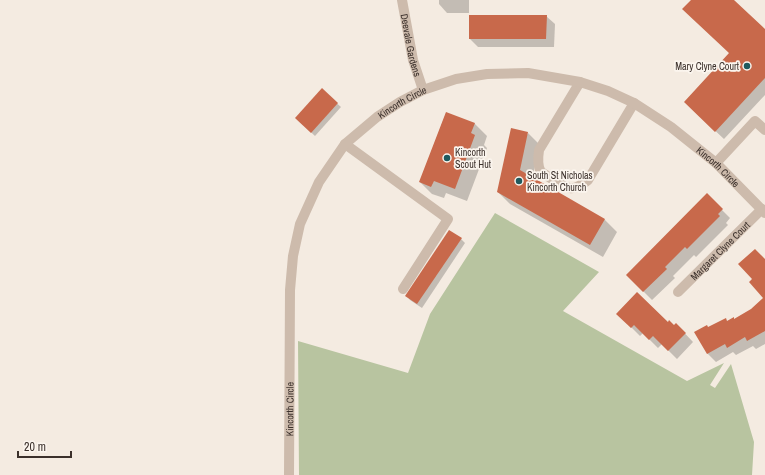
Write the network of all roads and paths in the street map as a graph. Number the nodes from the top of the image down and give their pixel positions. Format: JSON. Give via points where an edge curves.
{"nodes":[{"id":1,"x":402,"y":0,"type":"edge"},
{"id":2,"x":580,"y":82,"type":"junction"},
{"id":3,"x":424,"y":90,"type":"junction"},
{"id":4,"x":634,"y":104,"type":"junction"},
{"id":5,"x":765,"y":130,"type":"edge"},
{"id":6,"x":346,"y":144,"type":"junction"},
{"id":7,"x":716,"y":162,"type":"junction"},
{"id":8,"x":764,"y":211,"type":"edge"},
{"id":9,"x":403,"y":289,"type":"dead end"},
{"id":10,"x":678,"y":292,"type":"dead end"},
{"id":11,"x":289,"y":475,"type":"edge"}],
"edges":[{"from":1,"to":3,"type":"street","name":"Deevale Gardens","via":[[413,60]]},
{"from":2,"to":3,"type":"street","name":"Kincorth Circle","via":[[528,73],[487,74],[456,79]]},
{"from":2,"to":4,"type":"street","name":"Kincorth Circle","via":[[608,91]]},
{"from":2,"to":4,"type":"street","via":[[539,150],[541,172],[563,186],[580,187],[588,180]]},
{"from":3,"to":6,"type":"street","name":"Kincorth Circle","via":[[377,117]]},
{"from":4,"to":7,"type":"street","name":"Kincorth Circle"},
{"from":5,"to":7,"type":"street","via":[[755,120]]},
{"from":6,"to":9,"type":"street","via":[[448,219]]},
{"from":6,"to":11,"type":"street","name":"Kincorth Circle","via":[[319,182],[300,224],[293,256],[290,290]]},
{"from":7,"to":8,"type":"street","name":"Kincorth Circle"},
{"from":8,"to":10,"type":"street","name":"Margaret Clyne Court"}]}
